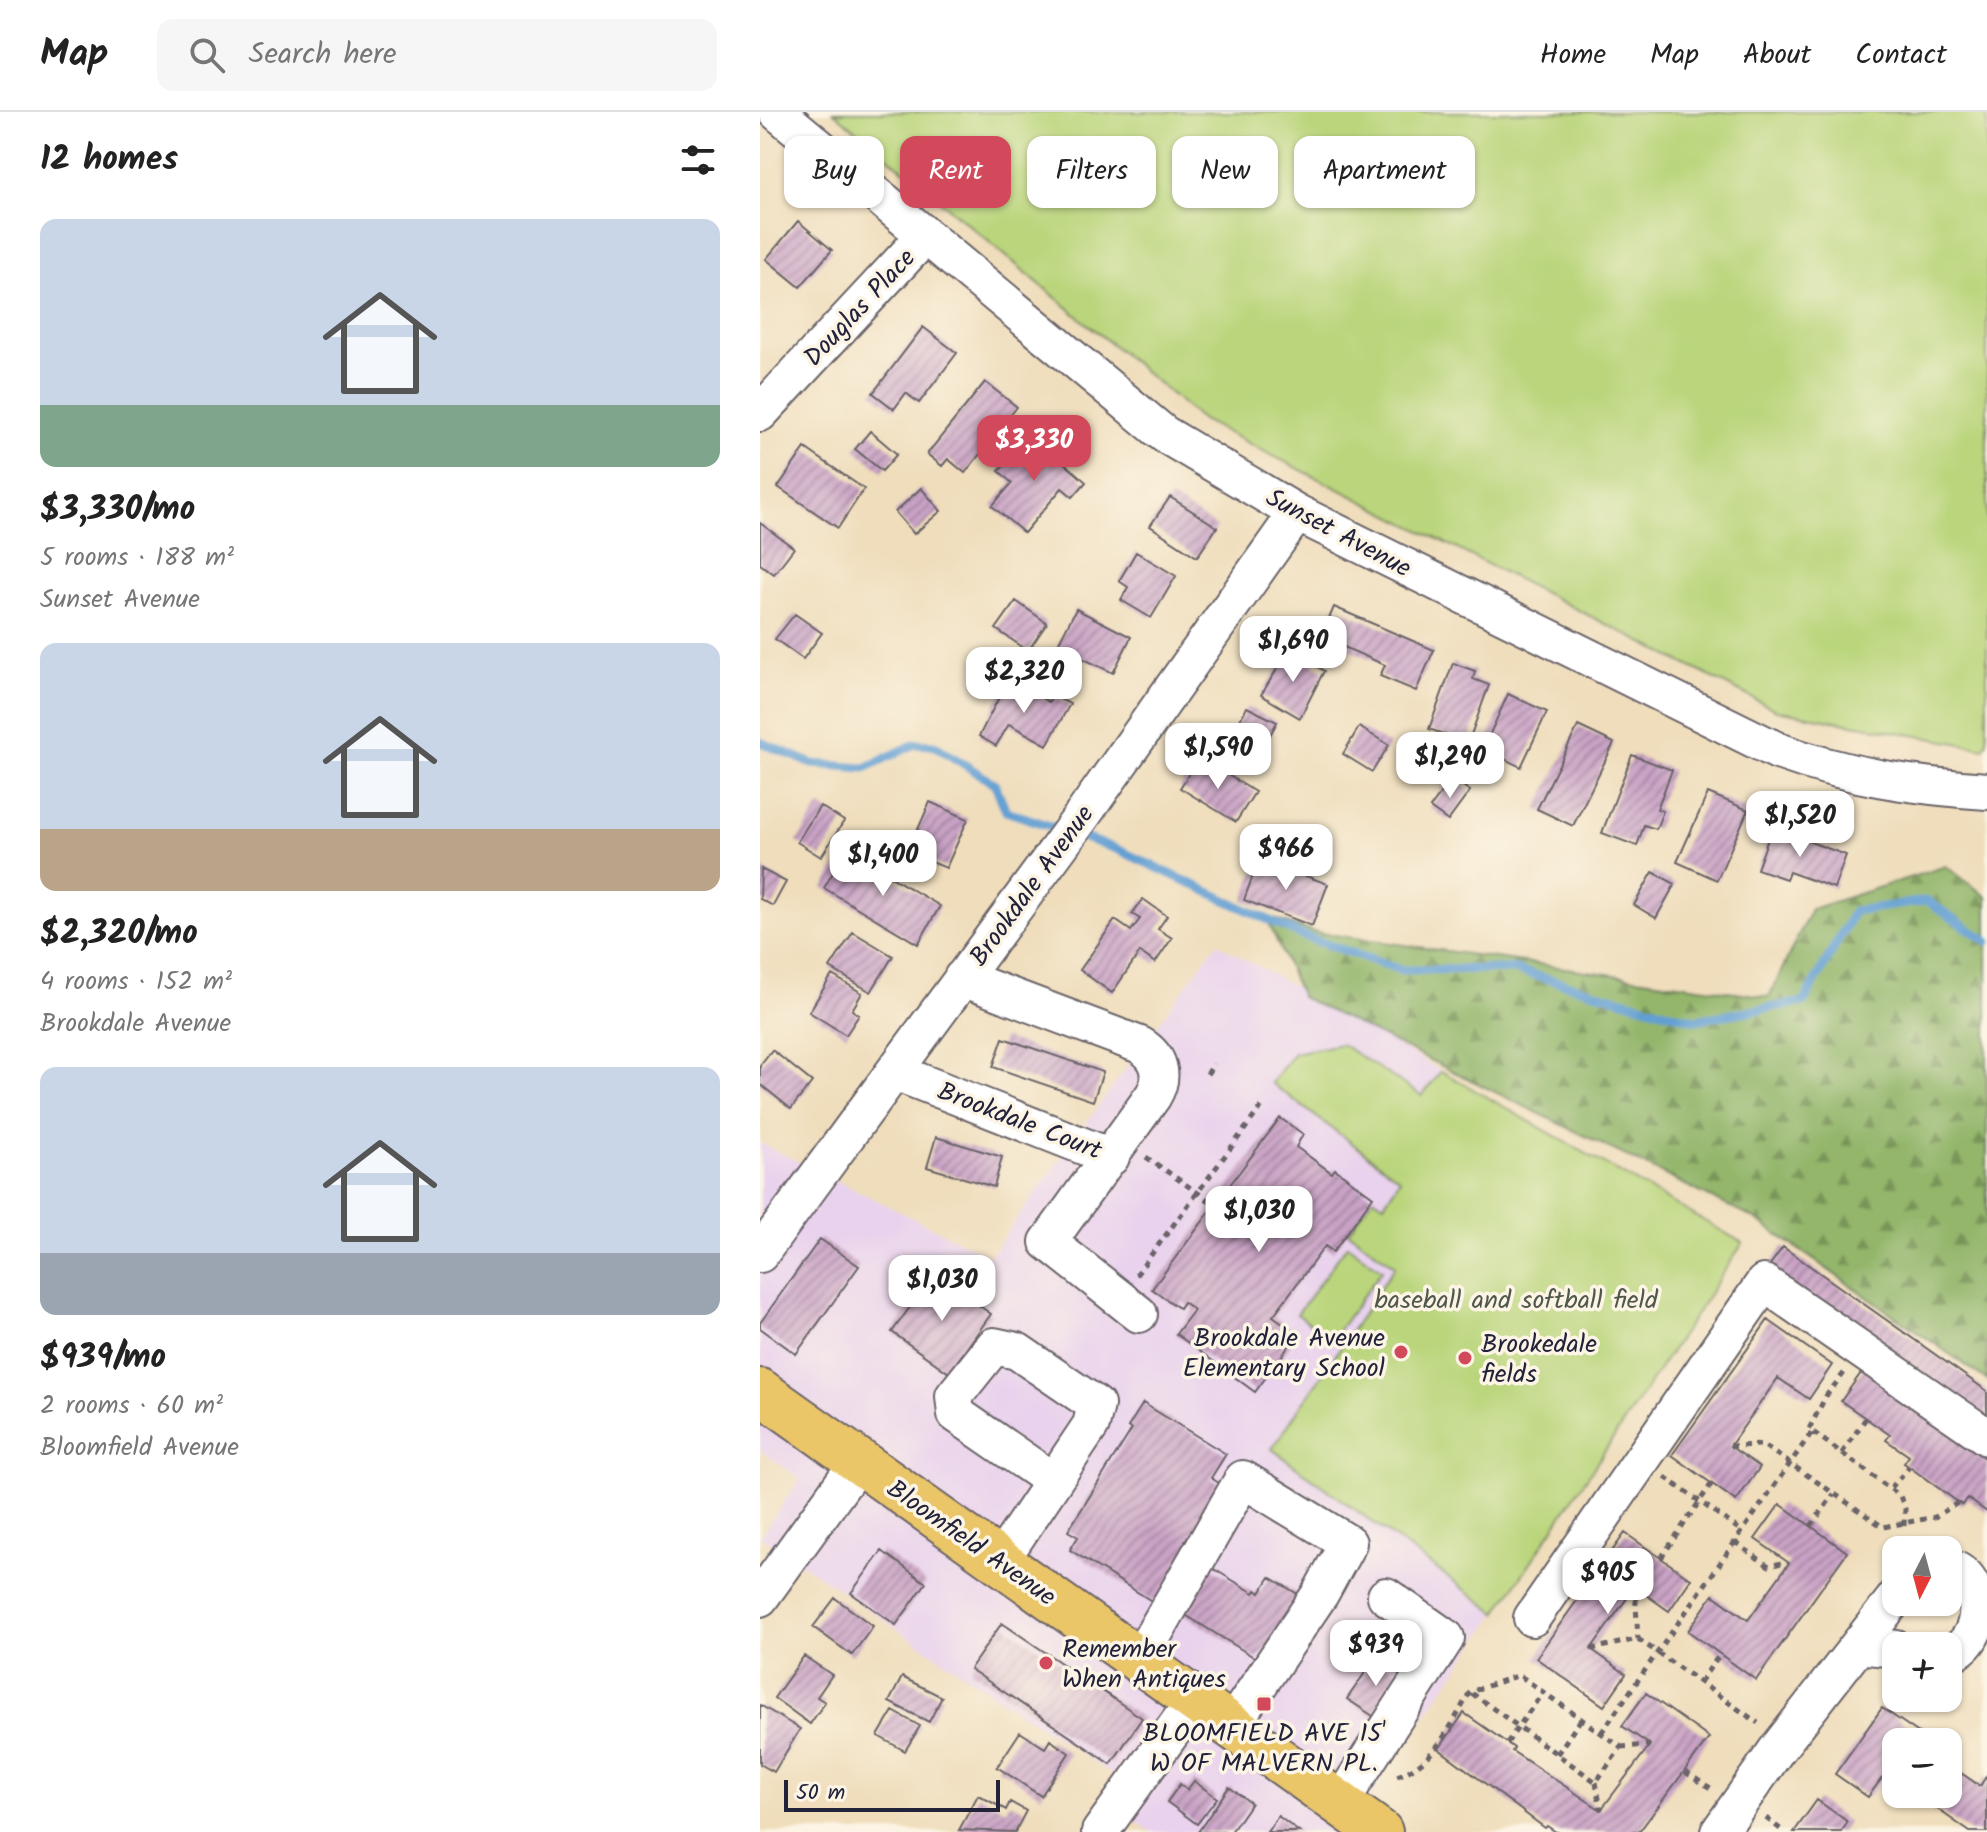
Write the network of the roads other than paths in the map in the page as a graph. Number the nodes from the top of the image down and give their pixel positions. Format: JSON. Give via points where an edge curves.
{"nodes":[{"id":1,"x":777,"y":112,"type":"edge"},
{"id":2,"x":925,"y":236,"type":"junction"},
{"id":3,"x":760,"y":413,"type":"edge"},
{"id":4,"x":1297,"y":513,"type":"junction"},
{"id":5,"x":1987,"y":791,"type":"edge"},
{"id":6,"x":962,"y":978,"type":"junction"},
{"id":7,"x":895,"y":1072,"type":"junction"},
{"id":8,"x":1111,"y":1157,"type":"junction"},
{"id":9,"x":760,"y":1254,"type":"edge"},
{"id":10,"x":1136,"y":1297,"type":"road end"},
{"id":11,"x":760,"y":1391,"type":"edge"},
{"id":12,"x":1987,"y":1437,"type":"edge"},
{"id":13,"x":859,"y":1461,"type":"junction"},
{"id":14,"x":1053,"y":1481,"type":"dead end"},
{"id":15,"x":1000,"y":1561,"type":"junction"},
{"id":16,"x":1962,"y":1573,"type":"edge"},
{"id":17,"x":1386,"y":1596,"type":"dead end"},
{"id":18,"x":760,"y":1598,"type":"edge"},
{"id":19,"x":1986,"y":1598,"type":"edge"},
{"id":20,"x":1882,"y":1615,"type":"edge"},
{"id":21,"x":1532,"y":1618,"type":"dead end"},
{"id":22,"x":1859,"y":1645,"type":"junction"},
{"id":23,"x":1882,"y":1647,"type":"edge"},
{"id":24,"x":1962,"y":1649,"type":"edge"},
{"id":25,"x":1139,"y":1660,"type":"junction"},
{"id":26,"x":1195,"y":1700,"type":"junction"},
{"id":27,"x":1231,"y":1726,"type":"junction"},
{"id":28,"x":1340,"y":1803,"type":"junction"},
{"id":29,"x":1100,"y":1832,"type":"edge"},
{"id":30,"x":1380,"y":1832,"type":"edge"},
{"id":31,"x":1719,"y":1832,"type":"edge"}],
"edges":[{"from":1,"to":2,"type":"street","name":"Sunset Avenue"},
{"from":2,"to":3,"type":"street","name":"Douglas Place"},
{"from":2,"to":4,"type":"street","name":"Sunset Avenue","via":[[1164,434]]},
{"from":4,"to":5,"type":"street","name":"Sunset Avenue","via":[[1778,751],[1849,774]]},
{"from":4,"to":6,"type":"street","name":"Brookdale Avenue"},
{"from":6,"to":7,"type":"street","name":"Brookdale Avenue"},
{"from":6,"to":8,"type":"street","name":"Brookdale Court","via":[[1140,1045],[1155,1057],[1158,1087]]},
{"from":7,"to":8,"type":"street","name":"Brookdale Court"},
{"from":7,"to":9,"type":"street","name":"Brookdale Avenue"},
{"from":8,"to":10,"type":"street","via":[[1048,1242]]},
{"from":11,"to":13,"type":"main road","name":"Bloomfield Avenue"},
{"from":12,"to":21,"type":"street","via":[[1764,1283]]},
{"from":13,"to":15,"type":"main road","name":"Bloomfield Avenue"},
{"from":13,"to":18,"type":"street"},
{"from":14,"to":15,"type":"street"},
{"from":15,"to":25,"type":"main road","name":"Bloomfield Avenue"},
{"from":16,"to":19,"type":"street"},
{"from":17,"to":28,"type":"street","via":[[1446,1638]]},
{"from":19,"to":24,"type":"street","via":[[1980,1633]]},
{"from":20,"to":22,"type":"street"},
{"from":22,"to":23,"type":"street"},
{"from":22,"to":31,"type":"street"},
{"from":25,"to":26,"type":"main road","name":"Bloomfield Avenue"},
{"from":25,"to":27,"type":"street","via":[[1243,1479],[1348,1543]]},
{"from":26,"to":27,"type":"main road","name":"Bloomfield Avenue"},
{"from":26,"to":29,"type":"street"},
{"from":27,"to":28,"type":"main road","name":"Bloomfield Avenue"},
{"from":28,"to":30,"type":"main road","name":"Bloomfield Avenue"}]}
